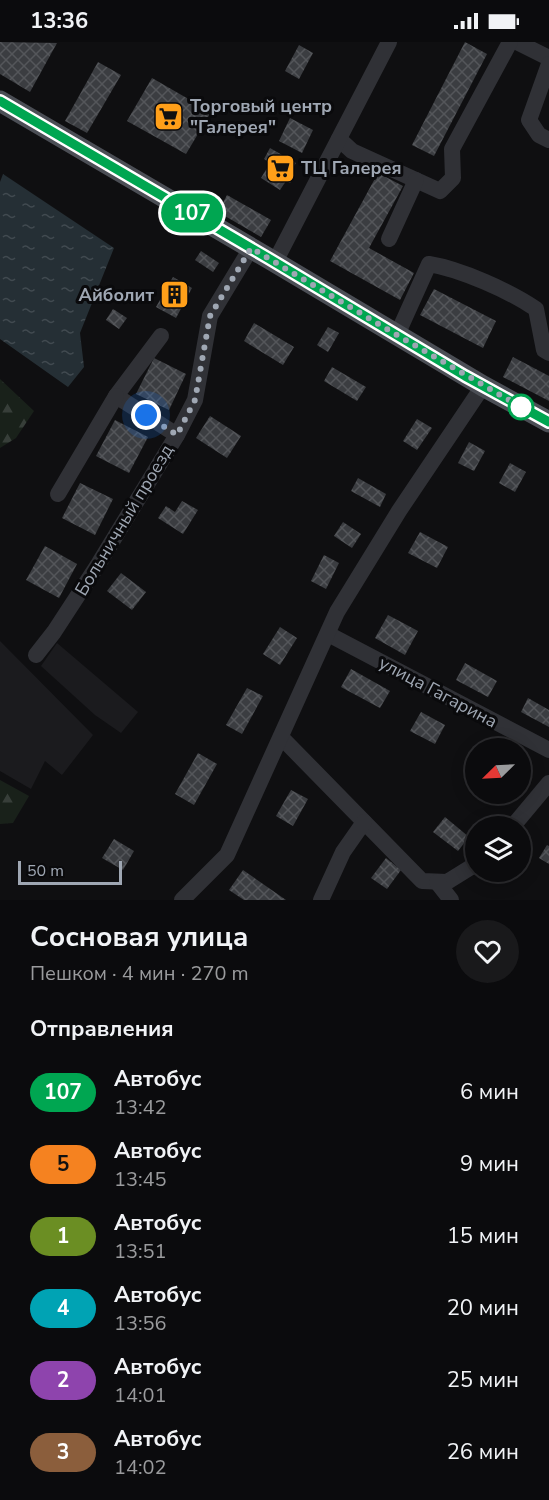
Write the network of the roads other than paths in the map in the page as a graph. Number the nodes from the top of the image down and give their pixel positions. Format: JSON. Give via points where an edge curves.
{"nodes":[{"id":1,"x":388,"y":42,"type":"edge"},
{"id":2,"x":510,"y":42,"type":"edge"},
{"id":3,"x":517,"y":42,"type":"edge"},
{"id":4,"x":549,"y":58,"type":"edge"},
{"id":5,"x":549,"y":64,"type":"edge"},
{"id":6,"x":0,"y":101,"type":"edge"},
{"id":7,"x":339,"y":139,"type":"junction"},
{"id":8,"x":549,"y":140,"type":"edge"},
{"id":9,"x":416,"y":180,"type":"junction"},
{"id":10,"x":389,"y":239,"type":"dead end"},
{"id":11,"x":265,"y":256,"type":"junction"},
{"id":12,"x":397,"y":335,"type":"junction"},
{"id":13,"x":161,"y":336,"type":"dead end"},
{"id":14,"x":549,"y":353,"type":"edge"},
{"id":15,"x":483,"y":386,"type":"junction"},
{"id":16,"x":116,"y":396,"type":"junction"},
{"id":17,"x":549,"y":422,"type":"edge"},
{"id":18,"x":177,"y":435,"type":"junction"},
{"id":19,"x":58,"y":494,"type":"dead end"},
{"id":20,"x":328,"y":634,"type":"junction"},
{"id":21,"x":36,"y":655,"type":"dead end"},
{"id":22,"x":281,"y":737,"type":"junction"},
{"id":23,"x":549,"y":750,"type":"edge"},
{"id":24,"x":549,"y":783,"type":"edge"},
{"id":25,"x":521,"y":816,"type":"edge"},
{"id":26,"x":364,"y":822,"type":"junction"},
{"id":27,"x":465,"y":871,"type":"edge"},
{"id":28,"x":437,"y":882,"type":"junction"},
{"id":29,"x":182,"y":900,"type":"edge"},
{"id":30,"x":321,"y":900,"type":"edge"},
{"id":31,"x":451,"y":900,"type":"edge"}],
"edges":[{"from":1,"to":7,"type":"street","name":"Больничный проезд"},
{"from":2,"to":9,"type":"street","via":[[452,149],[453,178],[440,191]]},
{"from":3,"to":4,"type":"street"},
{"from":5,"to":8,"type":"street","via":[[529,120],[539,135]]},
{"from":6,"to":11,"type":"main road"},
{"from":7,"to":9,"type":"street","via":[[352,151]]},
{"from":7,"to":11,"type":"street","name":"Больничный проезд"},
{"from":9,"to":10,"type":"street"},
{"from":11,"to":12,"type":"main road"},
{"from":11,"to":18,"type":"street","name":"Больничный проезд","via":[[210,316],[195,400]]},
{"from":12,"to":14,"type":"street","via":[[429,264],[447,267],[522,299],[536,309],[544,350]]},
{"from":12,"to":15,"type":"main road"},
{"from":13,"to":16,"type":"street"},
{"from":15,"to":17,"type":"main road"},
{"from":15,"to":20,"type":"street","via":[[399,511]]},
{"from":16,"to":18,"type":"street"},
{"from":16,"to":19,"type":"street"},
{"from":18,"to":21,"type":"street","name":"Больничный проезд","via":[[99,564]]},
{"from":20,"to":22,"type":"street"},
{"from":20,"to":23,"type":"street","name":"улица Гагарина"},
{"from":22,"to":26,"type":"street"},
{"from":22,"to":29,"type":"street","via":[[227,855]]},
{"from":24,"to":25,"type":"street"},
{"from":26,"to":28,"type":"street","via":[[422,881]]},
{"from":26,"to":30,"type":"street","via":[[343,852]]},
{"from":27,"to":28,"type":"street","via":[[447,882]]},
{"from":28,"to":31,"type":"street"}]}
